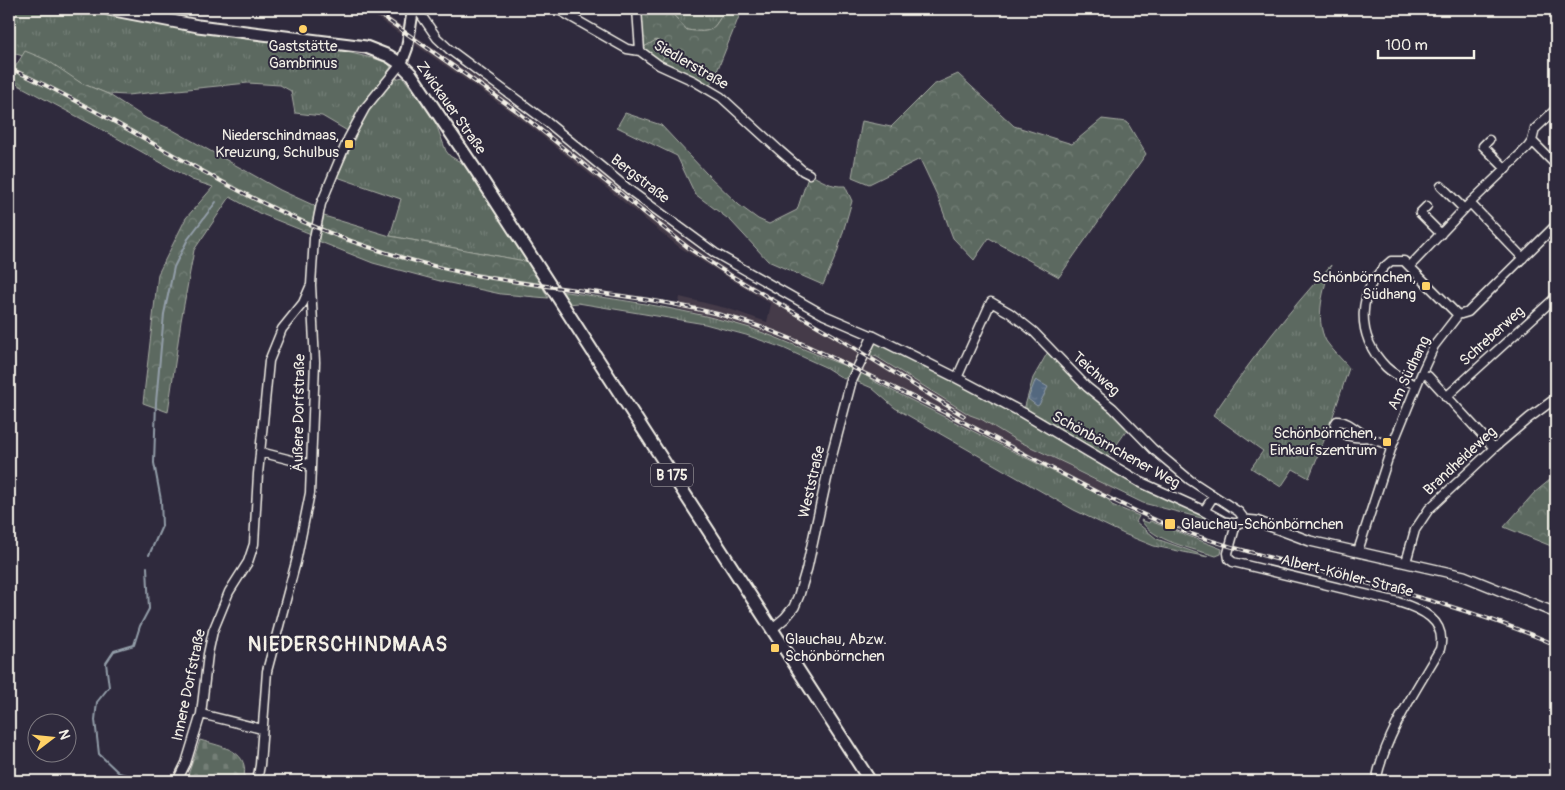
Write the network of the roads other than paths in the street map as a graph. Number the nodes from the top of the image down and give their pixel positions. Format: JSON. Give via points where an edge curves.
{"nodes":[{"id":1,"x":109,"y":9,"type":"edge"},
{"id":2,"x":413,"y":9,"type":"edge"},
{"id":3,"x":417,"y":9,"type":"edge"},
{"id":4,"x":557,"y":9,"type":"edge"},
{"id":5,"x":637,"y":9,"type":"edge"},
{"id":6,"x":640,"y":50,"type":"junction"},
{"id":7,"x":402,"y":64,"type":"junction"},
{"id":8,"x":1556,"y":108,"type":"edge"},
{"id":9,"x":1489,"y":140,"type":"dead end"},
{"id":10,"x":1532,"y":141,"type":"junction"},
{"id":11,"x":1556,"y":164,"type":"edge"},
{"id":12,"x":1506,"y":169,"type":"junction"},
{"id":13,"x":806,"y":172,"type":"dead end"},
{"id":14,"x":1441,"y":186,"type":"dead end"},
{"id":15,"x":1427,"y":206,"type":"dead end"},
{"id":16,"x":1467,"y":206,"type":"junction"},
{"id":17,"x":1556,"y":225,"type":"edge"},
{"id":18,"x":1441,"y":234,"type":"junction"},
{"id":19,"x":1523,"y":258,"type":"junction"},
{"id":20,"x":1410,"y":266,"type":"junction"},
{"id":21,"x":311,"y":285,"type":"junction"},
{"id":22,"x":1556,"y":297,"type":"edge"},
{"id":23,"x":1458,"y":315,"type":"junction"},
{"id":24,"x":873,"y":336,"type":"junction"},
{"id":25,"x":1428,"y":376,"type":"dead end"},
{"id":26,"x":957,"y":378,"type":"junction"},
{"id":27,"x":1416,"y":385,"type":"junction"},
{"id":28,"x":1446,"y":397,"type":"junction"},
{"id":29,"x":1556,"y":398,"type":"edge"},
{"id":30,"x":1366,"y":437,"type":"dead end"},
{"id":31,"x":1392,"y":446,"type":"junction"},
{"id":32,"x":1494,"y":448,"type":"junction"},
{"id":33,"x":260,"y":452,"type":"junction"},
{"id":34,"x":311,"y":465,"type":"junction"},
{"id":35,"x":1213,"y":496,"type":"junction"},
{"id":36,"x":1204,"y":511,"type":"junction"},
{"id":37,"x":1240,"y":522,"type":"junction"},
{"id":38,"x":1358,"y":551,"type":"junction"},
{"id":39,"x":1406,"y":562,"type":"junction"},
{"id":40,"x":1556,"y":613,"type":"edge"},
{"id":41,"x":772,"y":629,"type":"junction"},
{"id":42,"x":200,"y":714,"type":"junction"},
{"id":43,"x":262,"y":729,"type":"junction"},
{"id":44,"x":177,"y":781,"type":"edge"},
{"id":45,"x":257,"y":781,"type":"edge"},
{"id":46,"x":870,"y":781,"type":"edge"},
{"id":47,"x":1376,"y":781,"type":"edge"}],
"edges":[{"from":1,"to":7,"type":"main road","name":"Zwickauer Straße","number":"B 175","via":[[198,26],[366,47]]},
{"from":2,"to":7,"type":"main road"},
{"from":3,"to":24,"type":"street","name":"Bergstraße","via":[[437,38],[450,50],[715,254],[824,315]]},
{"from":4,"to":6,"type":"street","via":[[626,49]]},
{"from":5,"to":6,"type":"street","name":"Siedlerstraße"},
{"from":6,"to":13,"type":"street","name":"Siedlerstraße","via":[[659,65],[721,96]]},
{"from":7,"to":21,"type":"street","name":"Äußere Dorfstraße","via":[[365,108],[321,204],[314,238]]},
{"from":7,"to":41,"type":"main road","name":"Zwickauer Straße","number":"B 175","via":[[474,168]]},
{"from":8,"to":10,"type":"street","via":[[1535,129]]},
{"from":9,"to":12,"type":"street","via":[[1482,146]]},
{"from":10,"to":11,"type":"street"},
{"from":10,"to":12,"type":"street"},
{"from":12,"to":16,"type":"street"},
{"from":14,"to":16,"type":"street"},
{"from":15,"to":18,"type":"street","via":[[1420,213]]},
{"from":16,"to":18,"type":"street"},
{"from":16,"to":19,"type":"street"},
{"from":17,"to":19,"type":"street","name":"Am Südhang"},
{"from":18,"to":20,"type":"street"},
{"from":19,"to":23,"type":"street","name":"Am Südhang","via":[[1468,312]]},
{"from":20,"to":23,"type":"street"},
{"from":20,"to":27,"type":"street","via":[[1398,260],[1384,266],[1368,289],[1363,313],[1367,338],[1379,359],[1388,369]]},
{"from":21,"to":33,"type":"street","name":"Innere Dorfstraße","via":[[303,303],[282,329],[269,362]]},
{"from":21,"to":34,"type":"street","name":"Äußere Dorfstraße","via":[[315,362]]},
{"from":22,"to":28,"type":"street","name":"Schreberweg"},
{"from":23,"to":27,"type":"street","name":"Am Südhang","via":[[1434,346]]},
{"from":24,"to":26,"type":"street","name":"Schönbörnchener Weg"},
{"from":24,"to":41,"type":"street","name":"Weststraße","via":[[851,382],[800,594],[794,607]]},
{"from":25,"to":28,"type":"street"},
{"from":26,"to":35,"type":"street","name":"Teichweg","via":[[991,302],[1034,332],[1153,450]]},
{"from":26,"to":36,"type":"street","name":"Schönbörnchener Weg","via":[[1140,482]]},
{"from":27,"to":31,"type":"street","name":"Am Südhang"},
{"from":28,"to":32,"type":"street"},
{"from":29,"to":32,"type":"street","name":"Brandheideweg"},
{"from":30,"to":31,"type":"street"},
{"from":31,"to":38,"type":"street","name":"Am Südhang"},
{"from":32,"to":39,"type":"street","name":"Brandheideweg","via":[[1429,509],[1415,530]]},
{"from":33,"to":34,"type":"street"},
{"from":33,"to":42,"type":"street","name":"Innere Dorfstraße","via":[[254,544],[213,631]]},
{"from":34,"to":43,"type":"street","name":"Äußere Dorfstraße","via":[[310,493],[296,562],[267,671]]},
{"from":35,"to":36,"type":"street"},
{"from":35,"to":37,"type":"street","name":"Teichweg","via":[[1239,512]]},
{"from":36,"to":37,"type":"street","name":"Schönbörnchener Weg","via":[[1224,522]]},
{"from":37,"to":38,"type":"street","name":"Schönbörnchener Weg","via":[[1256,521],[1310,541]]},
{"from":37,"to":47,"type":"street","name":"Albert-Köhler-Straße","via":[[1228,553],[1233,562],[1414,607],[1430,617],[1440,630],[1440,649],[1389,738]]},
{"from":38,"to":39,"type":"street","name":"Schönbörnchener Weg"},
{"from":39,"to":40,"type":"street","name":"Schönbörnchener Weg","via":[[1464,576]]},
{"from":41,"to":46,"type":"main road","number":"B 175"},
{"from":42,"to":43,"type":"street"},
{"from":42,"to":44,"type":"street","name":"Innere Dorfstraße","via":[[186,763]]},
{"from":43,"to":45,"type":"street","name":"Äußere Dorfstraße"}]}
